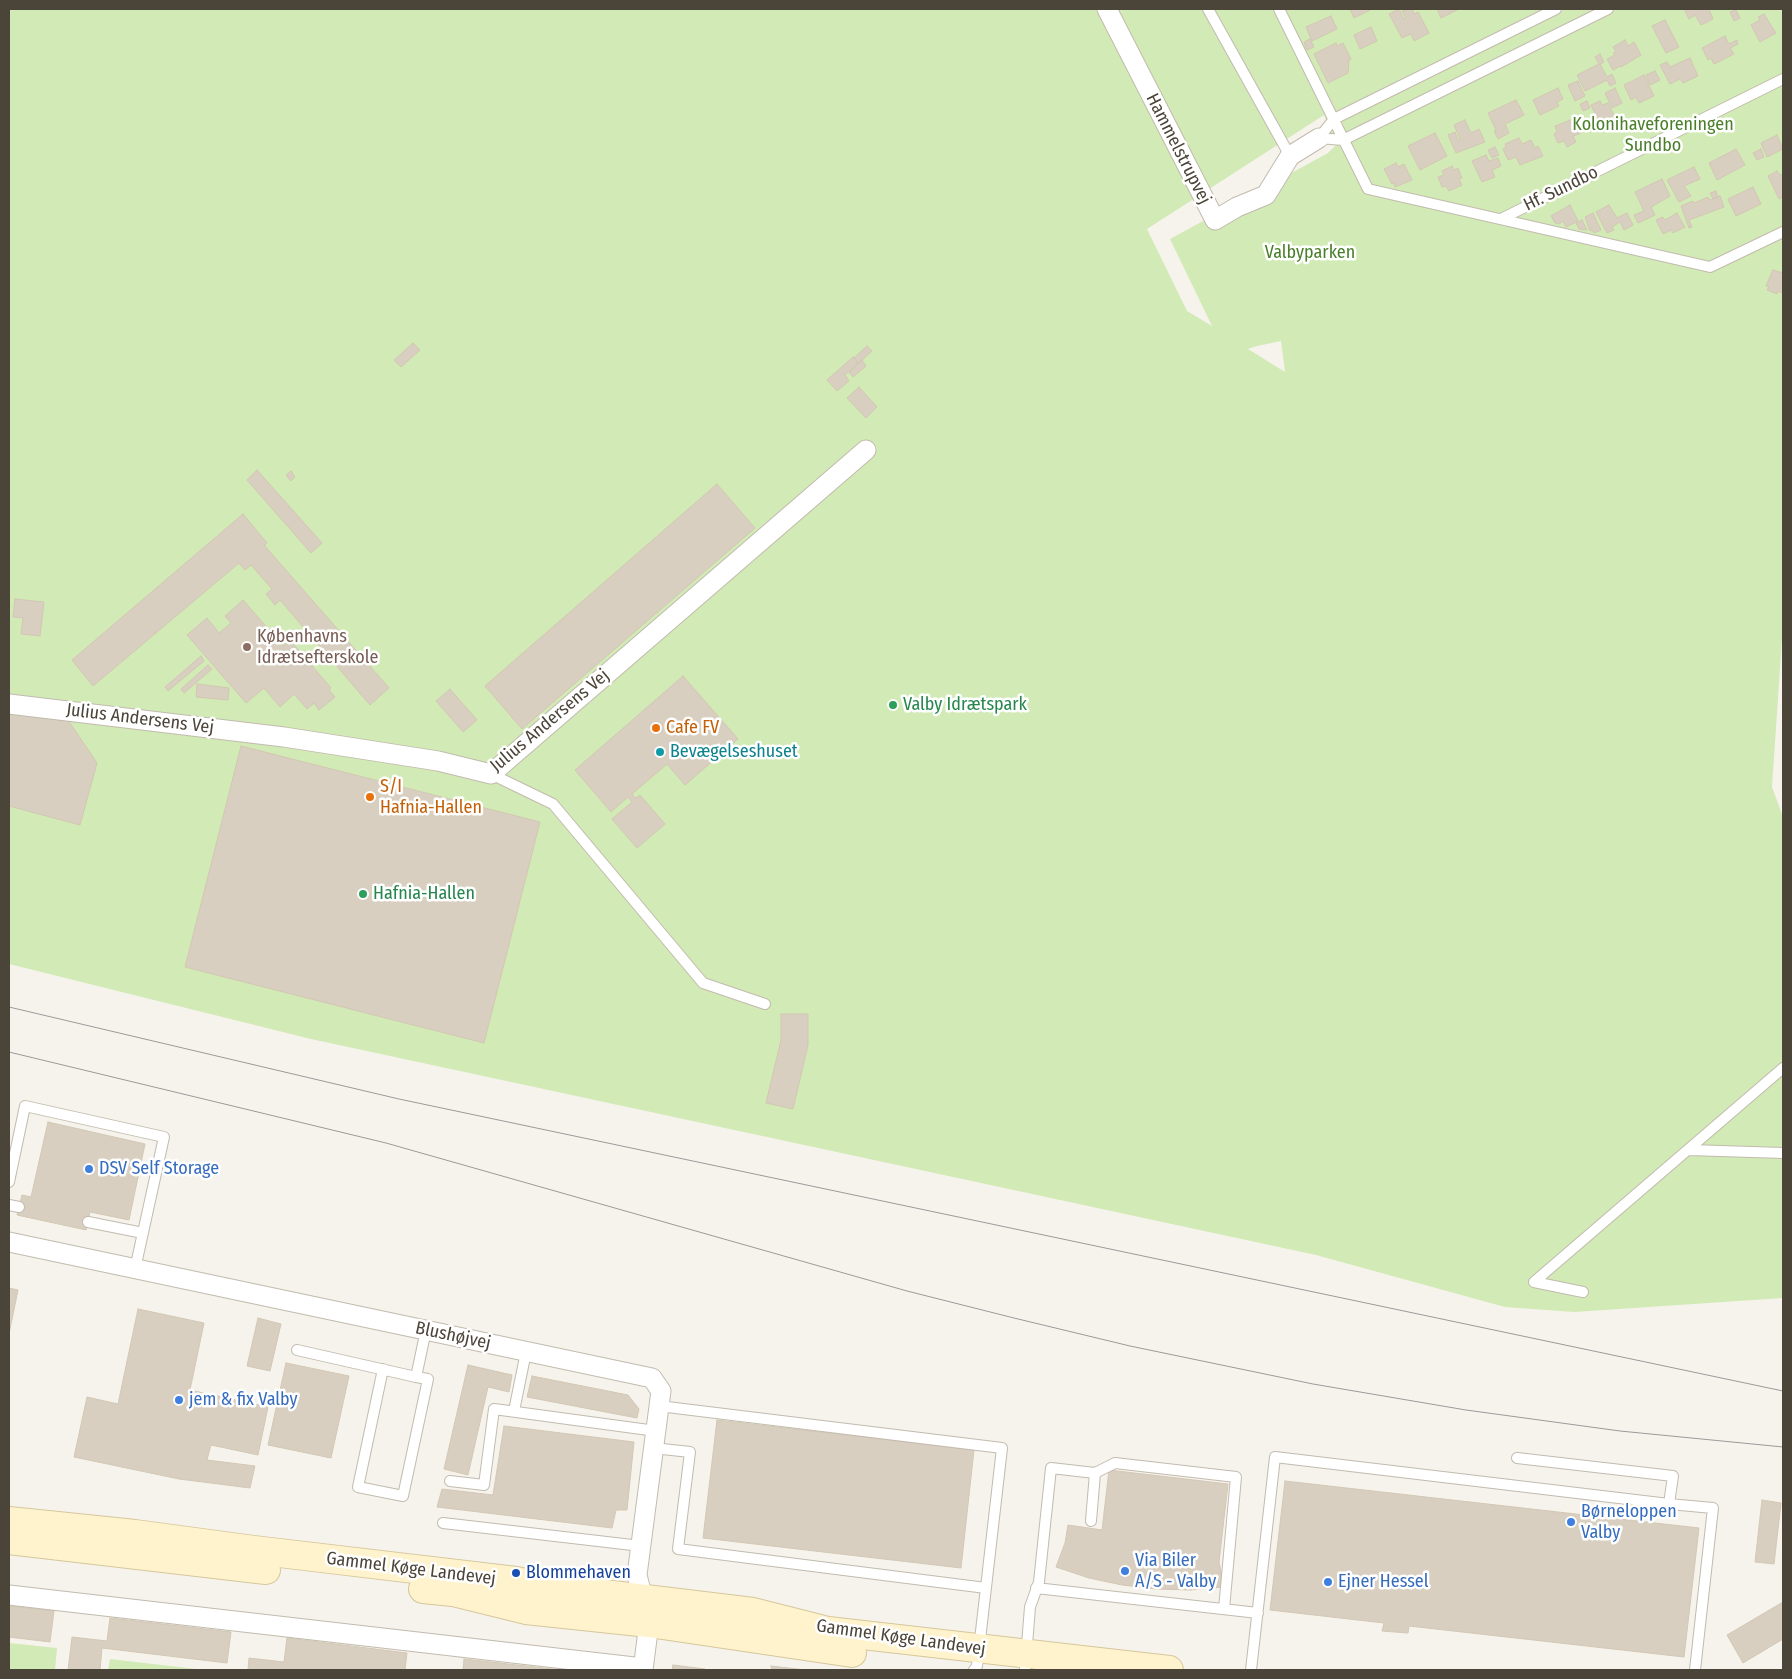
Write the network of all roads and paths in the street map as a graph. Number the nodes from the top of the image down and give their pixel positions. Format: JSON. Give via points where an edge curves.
{"nodes":[{"id":1,"x":1107,"y":9,"type":"edge"},
{"id":2,"x":1208,"y":9,"type":"edge"},
{"id":3,"x":1279,"y":9,"type":"edge"},
{"id":4,"x":1556,"y":9,"type":"edge"},
{"id":5,"x":1608,"y":9,"type":"edge"},
{"id":6,"x":1783,"y":80,"type":"edge"},
{"id":7,"x":1334,"y":119,"type":"junction"},
{"id":8,"x":1319,"y":138,"type":"junction"},
{"id":9,"x":1343,"y":140,"type":"junction"},
{"id":10,"x":1290,"y":156,"type":"junction"},
{"id":11,"x":1501,"y":219,"type":"junction"},
{"id":12,"x":1783,"y":232,"type":"edge"},
{"id":13,"x":866,"y":450,"type":"dead end"},
{"id":14,"x":9,"y":704,"type":"edge"},
{"id":15,"x":491,"y":774,"type":"junction"},
{"id":16,"x":765,"y":1004,"type":"dead end"},
{"id":17,"x":1783,"y":1068,"type":"edge"},
{"id":18,"x":1689,"y":1150,"type":"junction"},
{"id":19,"x":1783,"y":1153,"type":"edge"},
{"id":20,"x":9,"y":1182,"type":"edge"},
{"id":21,"x":88,"y":1222,"type":"dead end"},
{"id":22,"x":143,"y":1233,"type":"junction"},
{"id":23,"x":9,"y":1242,"type":"edge"},
{"id":24,"x":135,"y":1269,"type":"junction"},
{"id":25,"x":1583,"y":1292,"type":"dead end"},
{"id":26,"x":426,"y":1330,"type":"junction"},
{"id":27,"x":297,"y":1350,"type":"dead end"},
{"id":28,"x":526,"y":1352,"type":"junction"},
{"id":29,"x":383,"y":1369,"type":"junction"},
{"id":30,"x":416,"y":1377,"type":"junction"},
{"id":31,"x":659,"y":1406,"type":"junction"},
{"id":32,"x":514,"y":1412,"type":"junction"},
{"id":33,"x":655,"y":1439,"type":"junction"},
{"id":34,"x":1517,"y":1458,"type":"dead end"},
{"id":35,"x":1095,"y":1473,"type":"junction"},
{"id":36,"x":450,"y":1481,"type":"dead end"},
{"id":37,"x":1670,"y":1504,"type":"junction"},
{"id":38,"x":9,"y":1521,"type":"edge"},
{"id":39,"x":1091,"y":1521,"type":"dead end"},
{"id":40,"x":444,"y":1523,"type":"dead end"},
{"id":41,"x":9,"y":1540,"type":"edge"},
{"id":42,"x":641,"y":1546,"type":"junction"},
{"id":43,"x":986,"y":1588,"type":"junction"},
{"id":44,"x":1036,"y":1588,"type":"junction"},
{"id":45,"x":9,"y":1595,"type":"edge"},
{"id":46,"x":1224,"y":1609,"type":"junction"},
{"id":47,"x":647,"y":1611,"type":"junction"},
{"id":48,"x":1258,"y":1613,"type":"junction"},
{"id":49,"x":850,"y":1652,"type":"edge"},
{"id":50,"x":976,"y":1662,"type":"edge"},
{"id":51,"x":1021,"y":1665,"type":"edge"},
{"id":52,"x":1087,"y":1666,"type":"edge"},
{"id":53,"x":643,"y":1669,"type":"edge"},
{"id":54,"x":1169,"y":1670,"type":"edge"},
{"id":55,"x":1251,"y":1670,"type":"edge"},
{"id":56,"x":1695,"y":1670,"type":"edge"}],
"edges":[{"from":1,"to":10,"type":"street","name":"Hammelstrupvej","via":[[1215,220],[1266,195]]},
{"from":2,"to":10,"type":"lane"},
{"from":3,"to":7,"type":"lane","name":"Hf. Sundbo"},
{"from":4,"to":7,"type":"lane"},
{"from":5,"to":9,"type":"lane"},
{"from":6,"to":11,"type":"lane","name":"Hf. Sundbo"},
{"from":7,"to":8,"type":"lane"},
{"from":7,"to":9,"type":"lane","name":"Hf. Sundbo"},
{"from":8,"to":9,"type":"lane"},
{"from":8,"to":10,"type":"street","name":"Hammelstrupvej"},
{"from":9,"to":11,"type":"lane","name":"Hf. Sundbo","via":[[1368,189]]},
{"from":11,"to":12,"type":"lane","name":"Hf. Sundbo","via":[[1710,267]]},
{"from":13,"to":15,"type":"street","name":"Julius Andersens Vej"},
{"from":14,"to":15,"type":"street","name":"Julius Andersens Vej","via":[[284,736],[438,761]]},
{"from":15,"to":16,"type":"lane","via":[[553,804],[703,983]]},
{"from":17,"to":18,"type":"lane"},
{"from":18,"to":19,"type":"lane"},
{"from":18,"to":25,"type":"lane","via":[[1534,1282]]},
{"from":20,"to":22,"type":"lane","via":[[25,1106],[164,1137]]},
{"from":21,"to":22,"type":"lane"},
{"from":22,"to":24,"type":"lane"},
{"from":23,"to":24,"type":"street","name":"Blushøjvej"},
{"from":24,"to":26,"type":"street","name":"Blushøjvej"},
{"from":26,"to":28,"type":"street","name":"Blushøjvej"},
{"from":26,"to":30,"type":"lane"},
{"from":27,"to":29,"type":"lane"},
{"from":28,"to":31,"type":"street","name":"Blushøjvej","via":[[652,1378],[661,1390]]},
{"from":28,"to":32,"type":"lane"},
{"from":29,"to":30,"type":"lane"},
{"from":29,"to":30,"type":"lane","via":[[358,1487],[403,1496],[428,1379]]},
{"from":31,"to":33,"type":"street","name":"Blushøjvej"},
{"from":31,"to":43,"type":"lane","via":[[1002,1448]]},
{"from":32,"to":33,"type":"lane"},
{"from":32,"to":36,"type":"lane","via":[[494,1409],[484,1485]]},
{"from":33,"to":42,"type":"street","name":"Blushøjvej"},
{"from":33,"to":43,"type":"lane","via":[[690,1452],[678,1548]]},
{"from":34,"to":37,"type":"lane","via":[[1673,1476]]},
{"from":35,"to":39,"type":"lane"},
{"from":35,"to":44,"type":"lane","via":[[1051,1468]]},
{"from":35,"to":46,"type":"lane","via":[[1115,1463],[1236,1477]]},
{"from":37,"to":48,"type":"lane","via":[[1276,1457]]},
{"from":37,"to":56,"type":"lane","via":[[1713,1508]]},
{"from":38,"to":47,"type":"main road","name":"Gammel Køge Landevej","via":[[516,1581]]},
{"from":40,"to":42,"type":"lane"},
{"from":41,"to":47,"type":"main road","name":"Gammel Køge Landevej","via":[[454,1592],[526,1610]]},
{"from":42,"to":47,"type":"street","name":"Blushøjvej","via":[[637,1575]]},
{"from":43,"to":50,"type":"lane"},
{"from":44,"to":46,"type":"lane"},
{"from":44,"to":51,"type":"lane"},
{"from":45,"to":53,"type":"street"},
{"from":46,"to":48,"type":"lane"},
{"from":47,"to":49,"type":"main road","name":"Gammel Køge Landevej"},
{"from":47,"to":53,"type":"street"},
{"from":48,"to":55,"type":"lane"},
{"from":49,"to":50,"type":"main road","name":"Gammel Køge Landevej"},
{"from":50,"to":51,"type":"main road","name":"Gammel Køge Landevej"},
{"from":51,"to":52,"type":"main road","name":"Gammel Køge Landevej"},
{"from":52,"to":54,"type":"main road","name":"Gammel Køge Landevej"}]}
